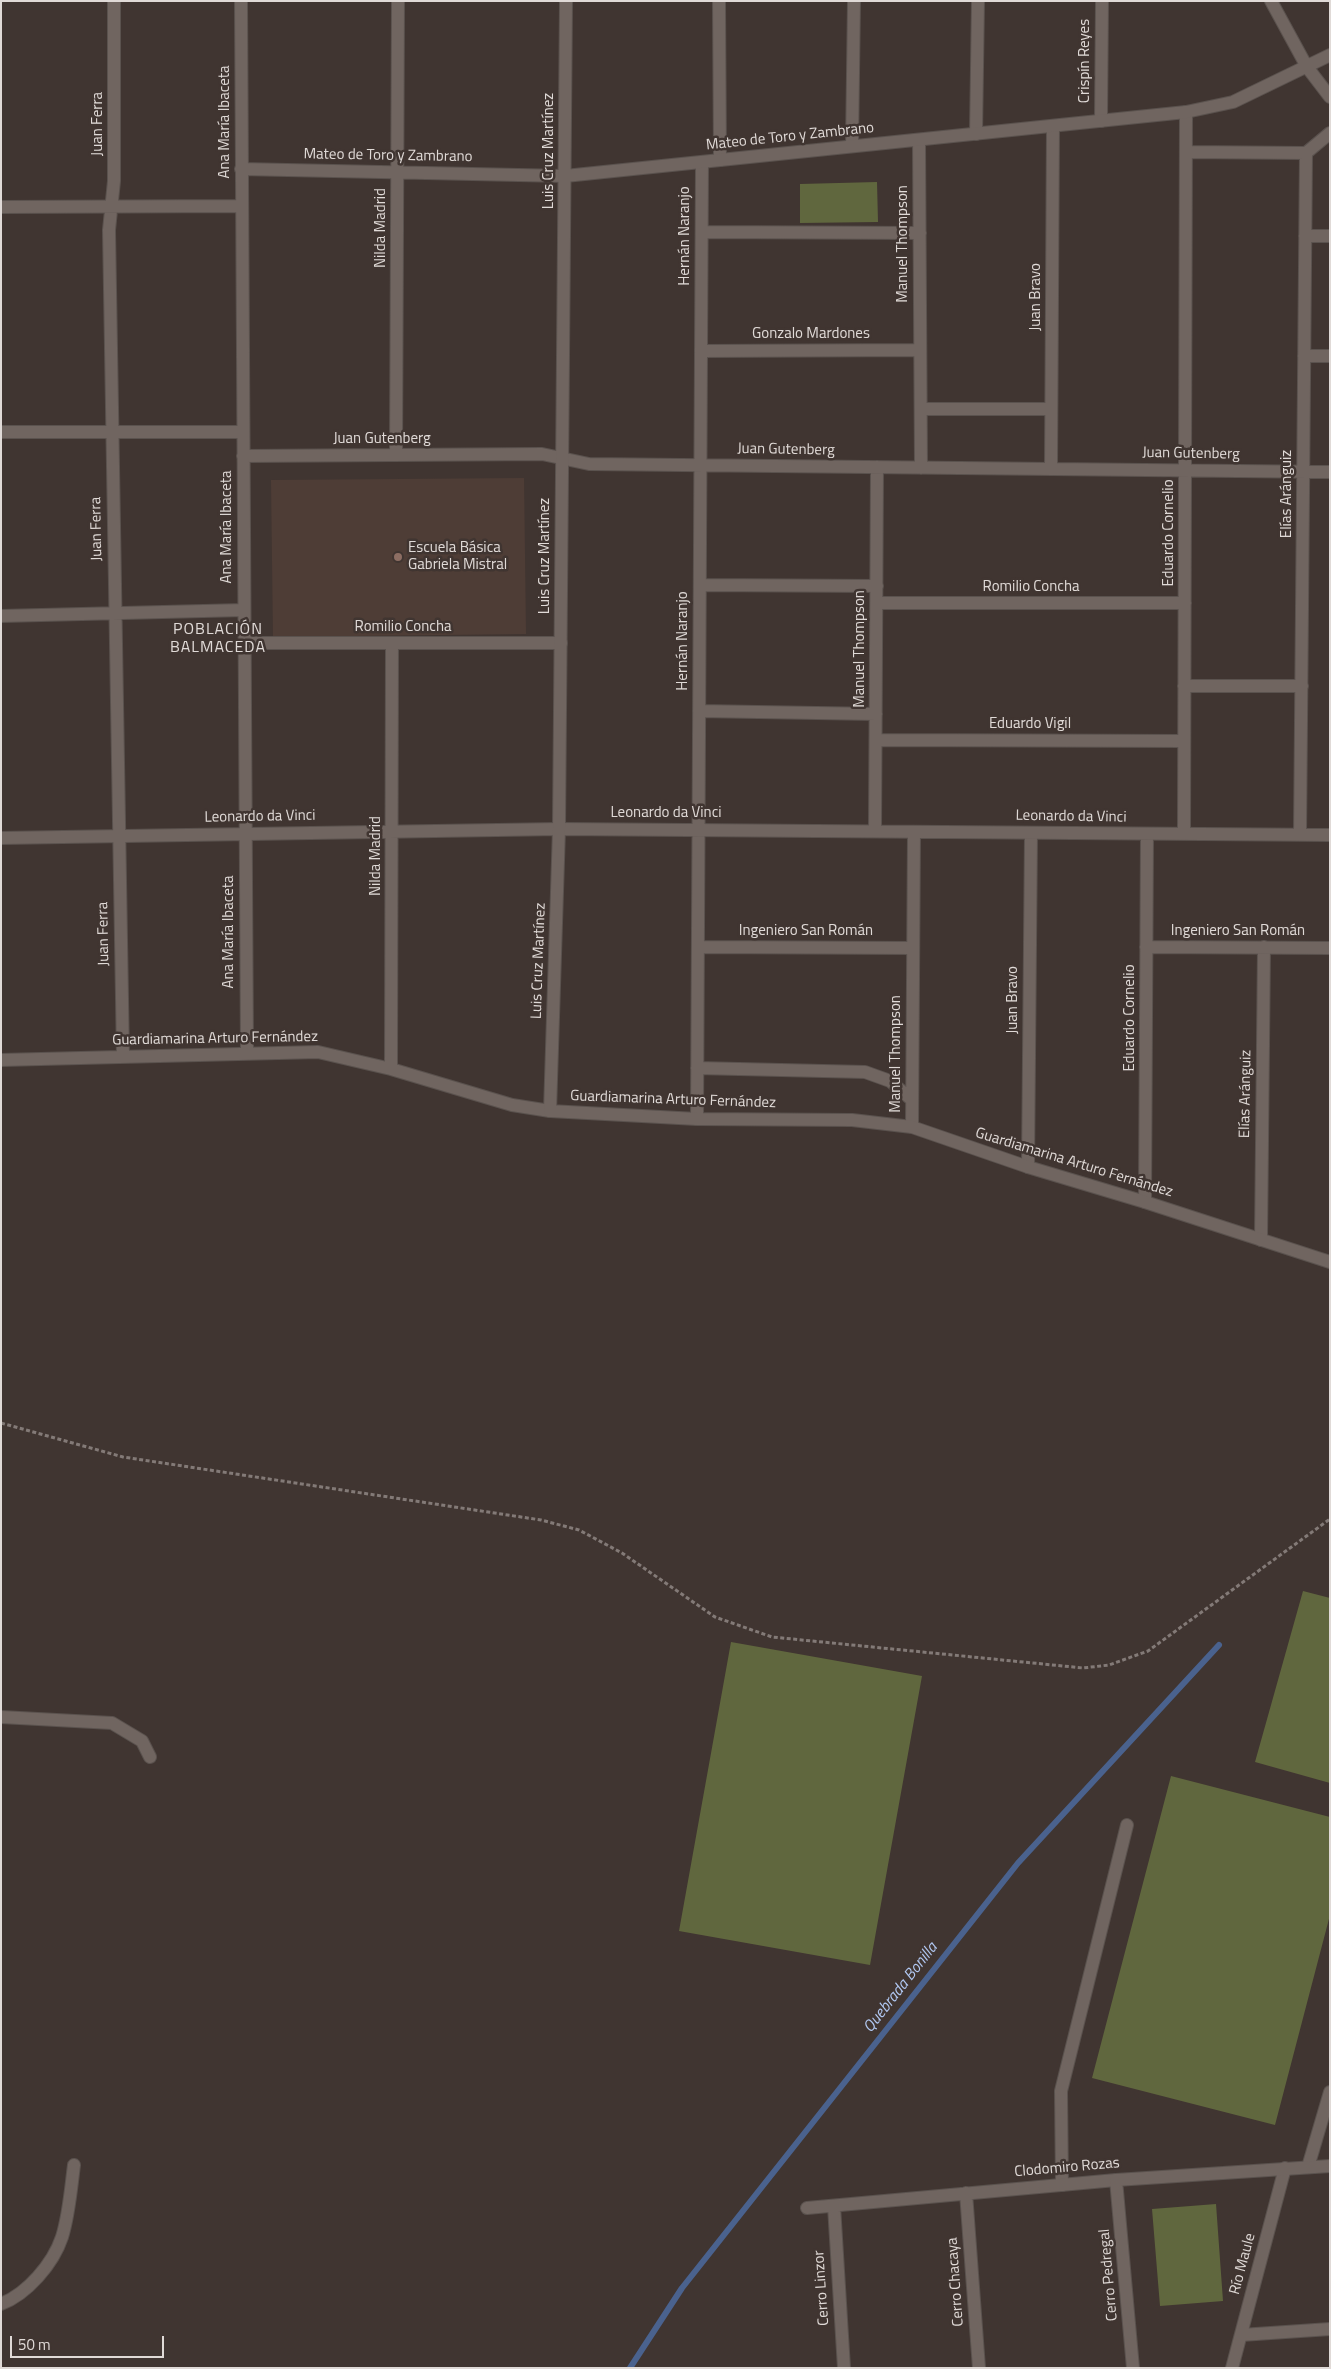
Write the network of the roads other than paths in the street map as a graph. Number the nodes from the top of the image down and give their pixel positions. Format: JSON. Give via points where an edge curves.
{"nodes":[{"id":1,"x":114,"y":1,"type":"edge"},
{"id":2,"x":241,"y":1,"type":"edge"},
{"id":3,"x":398,"y":1,"type":"edge"},
{"id":4,"x":566,"y":1,"type":"edge"},
{"id":5,"x":719,"y":1,"type":"edge"},
{"id":6,"x":854,"y":1,"type":"edge"},
{"id":7,"x":978,"y":1,"type":"edge"},
{"id":8,"x":1102,"y":1,"type":"edge"},
{"id":9,"x":1272,"y":1,"type":"edge"},
{"id":10,"x":1330,"y":55,"type":"edge"},
{"id":11,"x":1307,"y":67,"type":"junction"},
{"id":12,"x":1330,"y":96,"type":"edge"},
{"id":13,"x":1186,"y":112,"type":"junction"},
{"id":14,"x":1101,"y":121,"type":"junction"},
{"id":15,"x":1053,"y":126,"type":"junction"},
{"id":16,"x":1330,"y":133,"type":"edge"},
{"id":17,"x":976,"y":134,"type":"junction"},
{"id":18,"x":919,"y":140,"type":"junction"},
{"id":19,"x":852,"y":146,"type":"junction"},
{"id":20,"x":1186,"y":152,"type":"junction"},
{"id":21,"x":1306,"y":154,"type":"junction"},
{"id":22,"x":720,"y":160,"type":"junction"},
{"id":23,"x":702,"y":162,"type":"junction"},
{"id":24,"x":241,"y":169,"type":"junction"},
{"id":25,"x":398,"y":172,"type":"junction"},
{"id":26,"x":565,"y":176,"type":"junction"},
{"id":27,"x":241,"y":206,"type":"junction"},
{"id":28,"x":1,"y":207,"type":"edge"},
{"id":29,"x":111,"y":207,"type":"junction"},
{"id":30,"x":702,"y":232,"type":"junction"},
{"id":31,"x":920,"y":232,"type":"junction"},
{"id":32,"x":1305,"y":236,"type":"junction"},
{"id":33,"x":1330,"y":236,"type":"edge"},
{"id":34,"x":920,"y":350,"type":"junction"},
{"id":35,"x":701,"y":351,"type":"junction"},
{"id":36,"x":1304,"y":356,"type":"junction"},
{"id":37,"x":1330,"y":356,"type":"edge"},
{"id":38,"x":921,"y":409,"type":"junction"},
{"id":39,"x":1051,"y":409,"type":"junction"},
{"id":40,"x":1,"y":432,"type":"edge"},
{"id":41,"x":112,"y":432,"type":"junction"},
{"id":42,"x":243,"y":432,"type":"junction"},
{"id":43,"x":396,"y":455,"type":"junction"},
{"id":44,"x":243,"y":456,"type":"junction"},
{"id":45,"x":562,"y":458,"type":"junction"},
{"id":46,"x":700,"y":465,"type":"junction"},
{"id":47,"x":878,"y":467,"type":"junction"},
{"id":48,"x":921,"y":468,"type":"junction"},
{"id":49,"x":1051,"y":469,"type":"junction"},
{"id":50,"x":1185,"y":470,"type":"junction"},
{"id":51,"x":1303,"y":472,"type":"junction"},
{"id":52,"x":1330,"y":472,"type":"edge"},
{"id":53,"x":700,"y":585,"type":"junction"},
{"id":54,"x":877,"y":586,"type":"junction"},
{"id":55,"x":877,"y":603,"type":"junction"},
{"id":56,"x":1185,"y":603,"type":"junction"},
{"id":57,"x":244,"y":610,"type":"junction"},
{"id":58,"x":115,"y":613,"type":"junction"},
{"id":59,"x":1,"y":616,"type":"edge"},
{"id":60,"x":244,"y":643,"type":"junction"},
{"id":61,"x":392,"y":643,"type":"junction"},
{"id":62,"x":561,"y":643,"type":"junction"},
{"id":63,"x":1184,"y":686,"type":"junction"},
{"id":64,"x":1302,"y":686,"type":"junction"},
{"id":65,"x":699,"y":711,"type":"junction"},
{"id":66,"x":876,"y":714,"type":"junction"},
{"id":67,"x":876,"y":740,"type":"junction"},
{"id":68,"x":1184,"y":741,"type":"junction"},
{"id":69,"x":559,"y":829,"type":"junction"},
{"id":70,"x":699,"y":830,"type":"junction"},
{"id":71,"x":392,"y":831,"type":"junction"},
{"id":72,"x":875,"y":831,"type":"junction"},
{"id":73,"x":914,"y":832,"type":"junction"},
{"id":74,"x":1031,"y":833,"type":"junction"},
{"id":75,"x":245,"y":834,"type":"junction"},
{"id":76,"x":1147,"y":834,"type":"junction"},
{"id":77,"x":1184,"y":834,"type":"junction"},
{"id":78,"x":1300,"y":835,"type":"junction"},
{"id":79,"x":1330,"y":835,"type":"edge"},
{"id":80,"x":119,"y":836,"type":"junction"},
{"id":81,"x":1,"y":838,"type":"edge"},
{"id":82,"x":698,"y":947,"type":"junction"},
{"id":83,"x":1146,"y":947,"type":"junction"},
{"id":84,"x":913,"y":948,"type":"junction"},
{"id":85,"x":1264,"y":948,"type":"junction"},
{"id":86,"x":1330,"y":948,"type":"edge"},
{"id":87,"x":246,"y":1053,"type":"junction"},
{"id":88,"x":122,"y":1057,"type":"junction"},
{"id":89,"x":1,"y":1060,"type":"edge"},
{"id":90,"x":697,"y":1068,"type":"junction"},
{"id":91,"x":391,"y":1069,"type":"junction"},
{"id":92,"x":912,"y":1100,"type":"junction"},
{"id":93,"x":550,"y":1111,"type":"junction"},
{"id":94,"x":697,"y":1119,"type":"junction"},
{"id":95,"x":912,"y":1127,"type":"junction"},
{"id":96,"x":1028,"y":1167,"type":"junction"},
{"id":97,"x":1145,"y":1202,"type":"junction"},
{"id":98,"x":1261,"y":1240,"type":"junction"},
{"id":99,"x":1330,"y":1262,"type":"edge"},
{"id":100,"x":1,"y":1717,"type":"edge"},
{"id":101,"x":150,"y":1757,"type":"dead end"},
{"id":102,"x":1127,"y":1825,"type":"dead end"},
{"id":103,"x":1330,"y":2092,"type":"edge"},
{"id":104,"x":74,"y":2165,"type":"dead end"},
{"id":105,"x":1330,"y":2166,"type":"edge"},
{"id":106,"x":1308,"y":2167,"type":"junction"},
{"id":107,"x":1285,"y":2168,"type":"junction"},
{"id":108,"x":1116,"y":2180,"type":"junction"},
{"id":109,"x":1062,"y":2185,"type":"junction"},
{"id":110,"x":966,"y":2193,"type":"junction"},
{"id":111,"x":834,"y":2206,"type":"junction"},
{"id":112,"x":807,"y":2208,"type":"dead end"},
{"id":113,"x":1,"y":2304,"type":"edge"},
{"id":114,"x":1330,"y":2329,"type":"edge"},
{"id":115,"x":1241,"y":2335,"type":"junction"},
{"id":116,"x":844,"y":2368,"type":"edge"},
{"id":117,"x":978,"y":2368,"type":"edge"},
{"id":118,"x":1133,"y":2368,"type":"edge"},
{"id":119,"x":1232,"y":2368,"type":"edge"}],
"edges":[{"from":1,"to":29,"type":"street","name":"Juan Ferra","via":[[114,181]]},
{"from":2,"to":24,"type":"street","name":"Ana María Ibaceta"},
{"from":3,"to":25,"type":"street","name":"Nilda Madrid"},
{"from":4,"to":26,"type":"street","name":"Luis Cruz Martínez"},
{"from":5,"to":22,"type":"street"},
{"from":6,"to":19,"type":"street"},
{"from":7,"to":17,"type":"street"},
{"from":8,"to":14,"type":"street","name":"Crispín Reyes"},
{"from":9,"to":11,"type":"street"},
{"from":10,"to":11,"type":"street","name":"Mateo de Toro y Zambrano"},
{"from":11,"to":12,"type":"street"},
{"from":11,"to":13,"type":"street","name":"Mateo de Toro y Zambrano","via":[[1233,102]]},
{"from":13,"to":14,"type":"street","name":"Mateo de Toro y Zambrano"},
{"from":13,"to":20,"type":"street","name":"Eduardo Cornelio"},
{"from":14,"to":15,"type":"street","name":"Mateo de Toro y Zambrano"},
{"from":15,"to":17,"type":"street","name":"Mateo de Toro y Zambrano"},
{"from":15,"to":39,"type":"street","name":"Juan Bravo"},
{"from":16,"to":21,"type":"street"},
{"from":17,"to":18,"type":"street","name":"Mateo de Toro y Zambrano"},
{"from":18,"to":19,"type":"street","name":"Mateo de Toro y Zambrano"},
{"from":18,"to":31,"type":"street","name":"Manuel Thompson"},
{"from":19,"to":22,"type":"street","name":"Mateo de Toro y Zambrano"},
{"from":20,"to":21,"type":"street"},
{"from":20,"to":50,"type":"street","name":"Eduardo Cornelio"},
{"from":21,"to":32,"type":"street","name":"Elías Aránguiz"},
{"from":22,"to":23,"type":"street","name":"Mateo de Toro y Zambrano"},
{"from":23,"to":26,"type":"street","name":"Mateo de Toro y Zambrano"},
{"from":23,"to":30,"type":"street","name":"Hernán Naranjo"},
{"from":24,"to":25,"type":"street","name":"Mateo de Toro y Zambrano"},
{"from":24,"to":27,"type":"street","name":"Ana María Ibaceta"},
{"from":25,"to":26,"type":"street","name":"Mateo de Toro y Zambrano"},
{"from":25,"to":43,"type":"street","name":"Nilda Madrid"},
{"from":26,"to":45,"type":"street","name":"Luis Cruz Martínez"},
{"from":27,"to":29,"type":"street"},
{"from":27,"to":42,"type":"street","name":"Ana María Ibaceta"},
{"from":28,"to":29,"type":"street"},
{"from":29,"to":41,"type":"street","name":"Juan Ferra"},
{"from":30,"to":31,"type":"street"},
{"from":30,"to":35,"type":"street","name":"Hernán Naranjo"},
{"from":31,"to":34,"type":"street","name":"Manuel Thompson"},
{"from":32,"to":33,"type":"street"},
{"from":32,"to":36,"type":"street","name":"Elías Aránguiz"},
{"from":34,"to":35,"type":"street","name":"Gonzalo Mardones"},
{"from":34,"to":38,"type":"street","name":"Manuel Thompson"},
{"from":35,"to":46,"type":"street","name":"Hernán Naranjo"},
{"from":36,"to":37,"type":"street"},
{"from":36,"to":51,"type":"street","name":"Elías Aránguiz"},
{"from":38,"to":39,"type":"street"},
{"from":38,"to":48,"type":"street","name":"Manuel Thompson"},
{"from":39,"to":49,"type":"street","name":"Juan Bravo"},
{"from":40,"to":41,"type":"street"},
{"from":41,"to":42,"type":"street"},
{"from":41,"to":58,"type":"street","name":"Juan Ferra"},
{"from":42,"to":44,"type":"street","name":"Ana María Ibaceta"},
{"from":43,"to":44,"type":"street","name":"Juan Gutenberg"},
{"from":43,"to":45,"type":"street","name":"Juan Gutenberg","via":[[542,454]]},
{"from":44,"to":57,"type":"street","name":"Ana María Ibaceta"},
{"from":45,"to":46,"type":"street","name":"Juan Gutenberg","via":[[588,464]]},
{"from":45,"to":62,"type":"street","name":"Luis Cruz Martínez"},
{"from":46,"to":47,"type":"street","name":"Juan Gutenberg"},
{"from":46,"to":53,"type":"street","name":"Hernán Naranjo"},
{"from":47,"to":48,"type":"street","name":"Juan Gutenberg"},
{"from":47,"to":54,"type":"street","name":"Manuel Thompson"},
{"from":48,"to":49,"type":"street","name":"Juan Gutenberg"},
{"from":49,"to":50,"type":"street","name":"Juan Gutenberg"},
{"from":50,"to":51,"type":"street","name":"Juan Gutenberg"},
{"from":50,"to":56,"type":"street","name":"Eduardo Cornelio"},
{"from":51,"to":52,"type":"street","name":"Juan Gutenberg"},
{"from":51,"to":64,"type":"street","name":"Elías Aránguiz"},
{"from":53,"to":54,"type":"street"},
{"from":53,"to":65,"type":"street","name":"Hernán Naranjo"},
{"from":54,"to":55,"type":"street","name":"Manuel Thompson"},
{"from":55,"to":56,"type":"street","name":"Romilio Concha"},
{"from":55,"to":66,"type":"street","name":"Manuel Thompson"},
{"from":56,"to":63,"type":"street","name":"Eduardo Cornelio"},
{"from":57,"to":58,"type":"street"},
{"from":57,"to":60,"type":"street","name":"Ana María Ibaceta"},
{"from":58,"to":59,"type":"street"},
{"from":58,"to":80,"type":"street","name":"Juan Ferra"},
{"from":60,"to":61,"type":"street","name":"Romilio Concha"},
{"from":60,"to":75,"type":"street","name":"Ana María Ibaceta"},
{"from":61,"to":62,"type":"street","name":"Romilio Concha"},
{"from":61,"to":71,"type":"street","name":"Nilda Madrid"},
{"from":62,"to":69,"type":"street","name":"Luis Cruz Martínez"},
{"from":63,"to":64,"type":"street"},
{"from":63,"to":68,"type":"street","name":"Eduardo Cornelio"},
{"from":64,"to":78,"type":"street","name":"Elías Aránguiz"},
{"from":65,"to":66,"type":"street"},
{"from":65,"to":70,"type":"street","name":"Hernán Naranjo"},
{"from":66,"to":67,"type":"street","name":"Manuel Thompson"},
{"from":67,"to":68,"type":"street","name":"Eduardo Vigil"},
{"from":67,"to":72,"type":"street","name":"Manuel Thompson"},
{"from":68,"to":77,"type":"street","name":"Eduardo Cornelio"},
{"from":69,"to":70,"type":"street","name":"Leonardo da Vinci"},
{"from":69,"to":71,"type":"street","name":"Leonardo da Vinci"},
{"from":69,"to":93,"type":"street","name":"Luis Cruz Martínez"},
{"from":70,"to":72,"type":"street","name":"Leonardo da Vinci"},
{"from":70,"to":82,"type":"street","name":"Hernán Naranjo"},
{"from":71,"to":75,"type":"street","name":"Leonardo da Vinci"},
{"from":71,"to":91,"type":"street","name":"Nilda Madrid"},
{"from":72,"to":73,"type":"street","name":"Leonardo da Vinci"},
{"from":73,"to":74,"type":"street","name":"Leonardo da Vinci"},
{"from":73,"to":84,"type":"street","name":"Manuel Thompson"},
{"from":74,"to":76,"type":"street","name":"Leonardo da Vinci"},
{"from":74,"to":96,"type":"street","name":"Juan Bravo"},
{"from":75,"to":80,"type":"street","name":"Leonardo da Vinci"},
{"from":75,"to":87,"type":"street","name":"Ana María Ibaceta"},
{"from":76,"to":77,"type":"street","name":"Leonardo da Vinci"},
{"from":76,"to":83,"type":"street","name":"Eduardo Cornelio"},
{"from":77,"to":78,"type":"street","name":"Leonardo da Vinci"},
{"from":78,"to":79,"type":"street","name":"Leonardo da Vinci"},
{"from":80,"to":81,"type":"street","name":"Leonardo da Vinci"},
{"from":80,"to":88,"type":"street","name":"Juan Ferra"},
{"from":82,"to":84,"type":"street","name":"Ingeniero San Román"},
{"from":82,"to":90,"type":"street","name":"Hernán Naranjo"},
{"from":83,"to":85,"type":"street","name":"Ingeniero San Román"},
{"from":83,"to":97,"type":"street","name":"Eduardo Cornelio"},
{"from":84,"to":92,"type":"street","name":"Manuel Thompson"},
{"from":85,"to":86,"type":"street","name":"Ingeniero San Román"},
{"from":85,"to":98,"type":"street","name":"Elías Aránguiz"},
{"from":87,"to":88,"type":"street","name":"Guardiamarina Arturo Fernández"},
{"from":87,"to":91,"type":"street","name":"Guardiamarina Arturo Fernández","via":[[318,1052]]},
{"from":88,"to":89,"type":"street","name":"Guardiamarina Arturo Fernández"},
{"from":90,"to":92,"type":"street","via":[[865,1072],[890,1081]]},
{"from":90,"to":94,"type":"street","name":"Hernán Naranjo"},
{"from":91,"to":93,"type":"street","name":"Guardiamarina Arturo Fernández","via":[[512,1105]]},
{"from":92,"to":95,"type":"street","name":"Manuel Thompson"},
{"from":93,"to":94,"type":"street","name":"Guardiamarina Arturo Fernández"},
{"from":94,"to":95,"type":"street","name":"Guardiamarina Arturo Fernández","via":[[852,1120]]},
{"from":95,"to":96,"type":"street","name":"Guardiamarina Arturo Fernández"},
{"from":96,"to":97,"type":"street","name":"Guardiamarina Arturo Fernández"},
{"from":97,"to":98,"type":"street","name":"Guardiamarina Arturo Fernández"},
{"from":98,"to":99,"type":"street","name":"Guardiamarina Arturo Fernández"},
{"from":100,"to":101,"type":"street","via":[[112,1723],[142,1741]]},
{"from":102,"to":109,"type":"street","via":[[1061,2091]]},
{"from":103,"to":106,"type":"street"},
{"from":104,"to":113,"type":"street","via":[[62,2238],[42,2274],[13,2299]]},
{"from":105,"to":106,"type":"street","name":"Clodomiro Rozas"},
{"from":106,"to":107,"type":"street","name":"Clodomiro Rozas"},
{"from":107,"to":108,"type":"street","name":"Clodomiro Rozas"},
{"from":107,"to":115,"type":"street","name":"Río Maule"},
{"from":108,"to":109,"type":"street","name":"Clodomiro Rozas"},
{"from":108,"to":118,"type":"street","name":"Cerro Pedregal"},
{"from":109,"to":110,"type":"street","name":"Clodomiro Rozas"},
{"from":110,"to":111,"type":"street","name":"Clodomiro Rozas"},
{"from":110,"to":117,"type":"street","name":"Cerro Chacaya"},
{"from":111,"to":112,"type":"street","name":"Clodomiro Rozas"},
{"from":111,"to":116,"type":"street","name":"Cerro Linzor"},
{"from":114,"to":115,"type":"street"},
{"from":115,"to":119,"type":"street","name":"Río Maule"}]}
